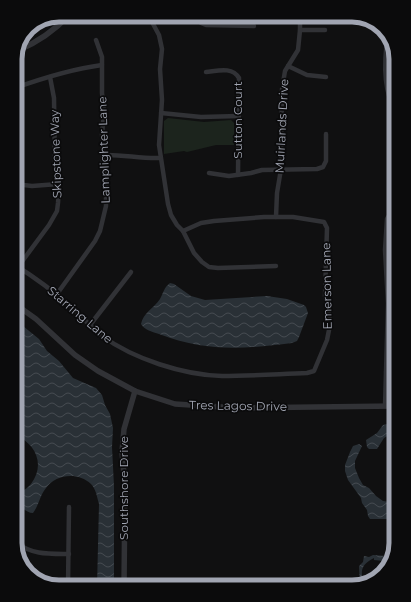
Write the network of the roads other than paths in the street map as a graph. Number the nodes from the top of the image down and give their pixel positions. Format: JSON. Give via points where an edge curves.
{"nodes":[{"id":1,"x":61,"y":22,"type":"edge"},
{"id":2,"x":152,"y":22,"type":"edge"},
{"id":3,"x":201,"y":22,"type":"edge"},
{"id":4,"x":300,"y":22,"type":"edge"},
{"id":5,"x":254,"y":26,"type":"dead end"},
{"id":6,"x":300,"y":30,"type":"junction"},
{"id":7,"x":325,"y":30,"type":"dead end"},
{"id":8,"x":96,"y":40,"type":"dead end"},
{"id":9,"x":386,"y":45,"type":"edge"},
{"id":10,"x":23,"y":48,"type":"edge"},
{"id":11,"x":102,"y":65,"type":"junction"},
{"id":12,"x":288,"y":66,"type":"junction"},
{"id":13,"x":206,"y":72,"type":"dead end"},
{"id":14,"x":50,"y":77,"type":"junction"},
{"id":15,"x":326,"y":77,"type":"dead end"},
{"id":16,"x":22,"y":86,"type":"edge"},
{"id":17,"x":389,"y":94,"type":"edge"},
{"id":18,"x":161,"y":113,"type":"junction"},
{"id":19,"x":239,"y":116,"type":"junction"},
{"id":20,"x":326,"y":134,"type":"dead end"},
{"id":21,"x":103,"y":155,"type":"junction"},
{"id":22,"x":160,"y":158,"type":"junction"},
{"id":23,"x":281,"y":169,"type":"junction"},
{"id":24,"x":209,"y":173,"type":"dead end"},
{"id":25,"x":238,"y":175,"type":"junction"},
{"id":26,"x":58,"y":184,"type":"junction"},
{"id":27,"x":22,"y":185,"type":"edge"},
{"id":28,"x":389,"y":216,"type":"edge"},
{"id":29,"x":276,"y":217,"type":"junction"},
{"id":30,"x":183,"y":231,"type":"junction"},
{"id":31,"x":22,"y":259,"type":"edge"},
{"id":32,"x":276,"y":266,"type":"dead end"},
{"id":33,"x":22,"y":271,"type":"edge"},
{"id":34,"x":131,"y":272,"type":"dead end"},
{"id":35,"x":57,"y":294,"type":"junction"},
{"id":36,"x":22,"y":309,"type":"edge"},
{"id":37,"x":90,"y":325,"type":"junction"},
{"id":38,"x":314,"y":371,"type":"joint"},
{"id":39,"x":386,"y":372,"type":"joint"},
{"id":40,"x":135,"y":391,"type":"junction"},
{"id":41,"x":386,"y":406,"type":"joint"},
{"id":42,"x":69,"y":507,"type":"dead end"},
{"id":43,"x":22,"y":546,"type":"edge"},
{"id":44,"x":69,"y":554,"type":"junction"},
{"id":45,"x":68,"y":580,"type":"edge"},
{"id":46,"x":124,"y":580,"type":"edge"}],
"edges":[{"from":1,"to":10,"type":"street"},
{"from":2,"to":18,"type":"street","via":[[159,35],[162,49]]},
{"from":3,"to":5,"type":"street","via":[[206,25]]},
{"from":4,"to":6,"type":"street","name":"Muirlands Drive"},
{"from":6,"to":7,"type":"street"},
{"from":6,"to":12,"type":"street","name":"Muirlands Drive","via":[[298,50]]},
{"from":8,"to":11,"type":"street","name":"Lamplighter Lane"},
{"from":9,"to":17,"type":"street","via":[[385,73]]},
{"from":11,"to":14,"type":"street"},
{"from":11,"to":21,"type":"street","name":"Lamplighter Lane"},
{"from":12,"to":15,"type":"street","via":[[307,75]]},
{"from":12,"to":23,"type":"street","name":"Muirlands Drive","via":[[282,89]]},
{"from":13,"to":19,"type":"street","name":"Sutton Court","via":[[230,70],[236,73],[239,78]]},
{"from":14,"to":16,"type":"street"},
{"from":14,"to":26,"type":"street","name":"Skipstone Way","via":[[54,98],[55,166]]},
{"from":18,"to":19,"type":"street","via":[[201,117]]},
{"from":18,"to":22,"type":"street"},
{"from":19,"to":25,"type":"street","name":"Sutton Court"},
{"from":20,"to":23,"type":"street","via":[[326,161],[323,167]]},
{"from":21,"to":22,"type":"street"},
{"from":21,"to":35,"type":"street","name":"Lamplighter Lane","via":[[107,194],[100,231],[88,253]]},
{"from":22,"to":30,"type":"street","via":[[171,215]]},
{"from":23,"to":25,"type":"street"},
{"from":23,"to":29,"type":"street","name":"Muirlands Drive","via":[[276,193]]},
{"from":24,"to":25,"type":"street"},
{"from":26,"to":27,"type":"street"},
{"from":26,"to":31,"type":"street","name":"Skipstone Way","via":[[59,196],[54,217]]},
{"from":28,"to":39,"type":"street","via":[[385,250],[388,303]]},
{"from":29,"to":30,"type":"street","via":[[214,221],[201,223]]},
{"from":29,"to":38,"type":"street","name":"Emerson Lane","via":[[324,222],[327,228],[325,296],[330,320],[327,340]]},
{"from":30,"to":32,"type":"street","via":[[194,252],[209,267]]},
{"from":33,"to":35,"type":"street","name":"Starring Lane"},
{"from":34,"to":37,"type":"street"},
{"from":35,"to":37,"type":"street","name":"Starring Lane"},
{"from":36,"to":40,"type":"street","name":"Tres Lagos Drive","via":[[84,362]]},
{"from":37,"to":38,"type":"street","name":"Starring Lane","via":[[110,341],[131,352],[169,367],[195,373],[222,376]]},
{"from":39,"to":41,"type":"street"},
{"from":40,"to":41,"type":"street","name":"Tres Lagos Drive","via":[[175,404],[204,407]]},
{"from":40,"to":46,"type":"street","name":"Southshore Drive","via":[[124,429],[122,452],[125,485]]},
{"from":42,"to":44,"type":"street"},
{"from":43,"to":44,"type":"street","via":[[40,554]]},
{"from":44,"to":45,"type":"street"}]}
